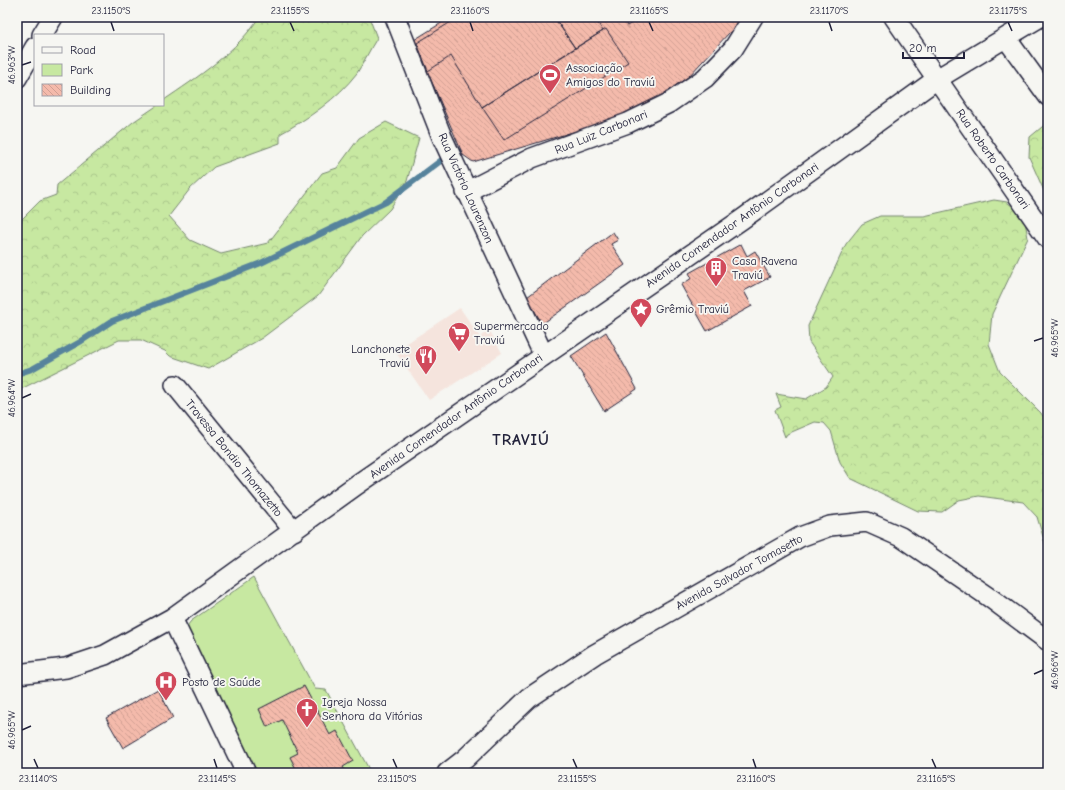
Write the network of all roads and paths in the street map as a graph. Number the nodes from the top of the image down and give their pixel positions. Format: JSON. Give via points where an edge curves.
{"nodes":[{"id":1,"x":52,"y":17,"type":"edge"},
{"id":2,"x":395,"y":17,"type":"edge"},
{"id":3,"x":753,"y":17,"type":"edge"},
{"id":4,"x":894,"y":17,"type":"edge"},
{"id":5,"x":1040,"y":17,"type":"edge"},
{"id":6,"x":43,"y":34,"type":"edge"},
{"id":7,"x":1006,"y":38,"type":"junction"},
{"id":8,"x":34,"y":49,"type":"edge"},
{"id":9,"x":17,"y":78,"type":"edge"},
{"id":10,"x":937,"y":79,"type":"junction"},
{"id":11,"x":1048,"y":96,"type":"edge"},
{"id":12,"x":466,"y":192,"type":"junction"},
{"id":13,"x":1048,"y":239,"type":"edge"},
{"id":14,"x":544,"y":356,"type":"junction"},
{"id":15,"x":175,"y":385,"type":"dead end"},
{"id":16,"x":294,"y":530,"type":"junction"},
{"id":17,"x":172,"y":618,"type":"junction"},
{"id":18,"x":1048,"y":641,"type":"edge"},
{"id":19,"x":17,"y":674,"type":"edge"},
{"id":20,"x":246,"y":773,"type":"edge"},
{"id":21,"x":447,"y":773,"type":"edge"}],
"edges":[{"from":1,"to":6,"type":"street"},
{"from":2,"to":12,"type":"street","name":"Rua Victório Lourenzon"},
{"from":3,"to":12,"type":"street","name":"Rua Luiz Carbonari","via":[[733,49],[705,78],[669,103],[628,123],[532,158]]},
{"from":4,"to":10,"type":"street","name":"Rua Roberto Carbonari"},
{"from":5,"to":7,"type":"street","name":"Avenida Comendador Antônio Carbonari"},
{"from":7,"to":10,"type":"street","name":"Avenida Comendador Antônio Carbonari"},
{"from":7,"to":11,"type":"street"},
{"from":8,"to":9,"type":"street"},
{"from":10,"to":13,"type":"street","name":"Rua Roberto Carbonari"},
{"from":10,"to":14,"type":"street","name":"Avenida Comendador Antônio Carbonari"},
{"from":12,"to":14,"type":"street","name":"Rua Victório Lourenzon"},
{"from":14,"to":16,"type":"street","name":"Avenida Comendador Antônio Carbonari"},
{"from":15,"to":16,"type":"street","name":"Travessa Bondio Thomazetto"},
{"from":16,"to":17,"type":"street","name":"Avenida Comendador Antônio Carbonari"},
{"from":17,"to":19,"type":"street","name":"Avenida Comendador Antônio Carbonari","via":[[105,655],[66,668]]},
{"from":17,"to":20,"type":"street"},
{"from":18,"to":21,"type":"street","name":"Avenida Salvador Tomasetto","via":[[901,537],[867,522],[830,526],[800,537],[595,654],[530,698]]}]}
